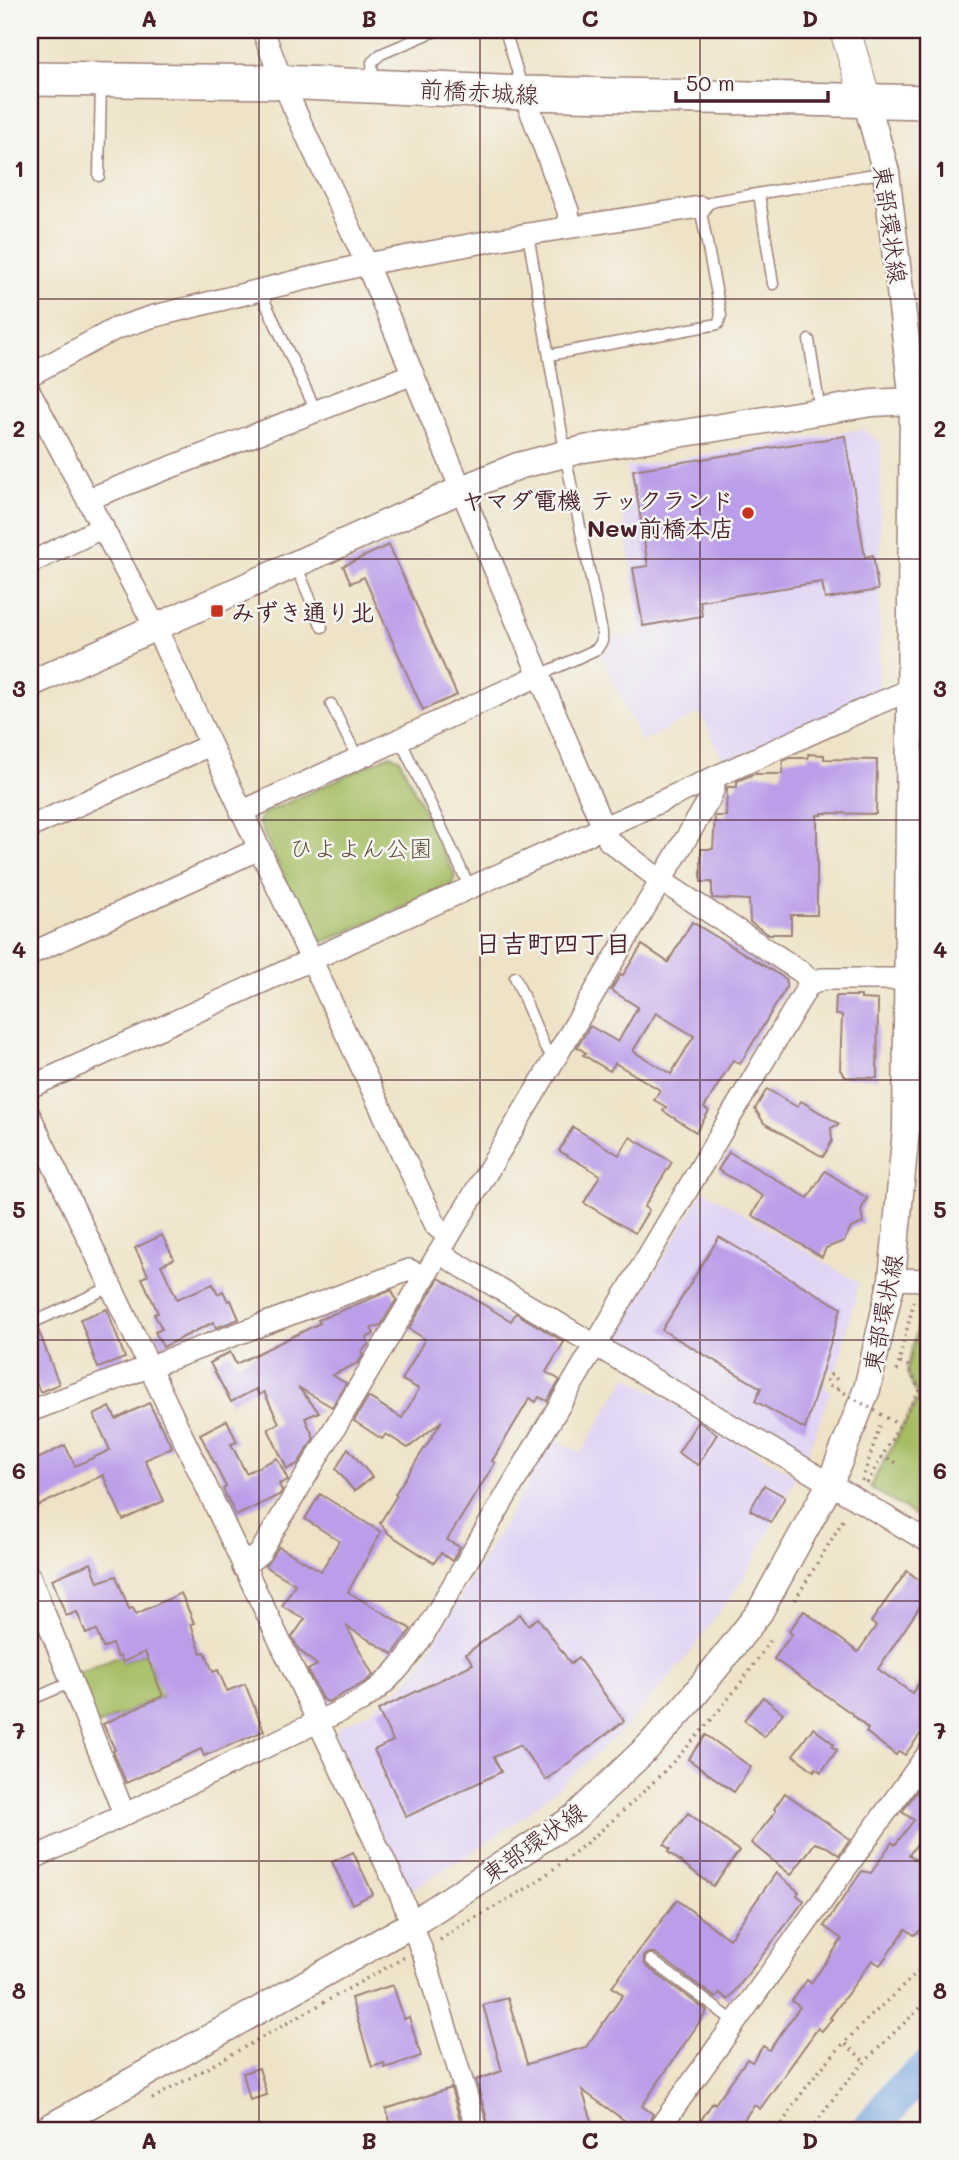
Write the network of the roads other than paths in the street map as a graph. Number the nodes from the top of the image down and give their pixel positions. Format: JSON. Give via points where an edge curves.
{"nodes":[{"id":1,"x":263,"y":30,"type":"edge"},
{"id":2,"x":438,"y":30,"type":"edge"},
{"id":3,"x":505,"y":30,"type":"edge"},
{"id":4,"x":845,"y":30,"type":"edge"},
{"id":5,"x":30,"y":79,"type":"edge"},
{"id":6,"x":101,"y":80,"type":"junction"},
{"id":7,"x":281,"y":82,"type":"junction"},
{"id":8,"x":373,"y":86,"type":"junction"},
{"id":9,"x":524,"y":93,"type":"junction"},
{"id":10,"x":866,"y":100,"type":"junction"},
{"id":11,"x":929,"y":102,"type":"edge"},
{"id":12,"x":886,"y":172,"type":"junction"},
{"id":13,"x":99,"y":176,"type":"dead end"},
{"id":14,"x":759,"y":194,"type":"junction"},
{"id":15,"x":700,"y":207,"type":"junction"},
{"id":16,"x":570,"y":227,"type":"junction"},
{"id":17,"x":528,"y":234,"type":"junction"},
{"id":18,"x":366,"y":264,"type":"junction"},
{"id":19,"x":773,"y":284,"type":"dead end"},
{"id":20,"x":263,"y":289,"type":"junction"},
{"id":21,"x":809,"y":340,"type":"dead end"},
{"id":22,"x":549,"y":355,"type":"junction"},
{"id":23,"x":413,"y":374,"type":"junction"},
{"id":24,"x":30,"y":375,"type":"edge"},
{"id":25,"x":30,"y":392,"type":"edge"},
{"id":26,"x":913,"y":401,"type":"junction"},
{"id":27,"x":316,"y":411,"type":"junction"},
{"id":28,"x":820,"y":411,"type":"junction"},
{"id":29,"x":566,"y":453,"type":"junction"},
{"id":30,"x":462,"y":489,"type":"junction"},
{"id":31,"x":88,"y":499,"type":"junction"},
{"id":32,"x":103,"y":527,"type":"junction"},
{"id":33,"x":30,"y":563,"type":"edge"},
{"id":34,"x":296,"y":564,"type":"junction"},
{"id":35,"x":322,"y":627,"type":"dead end"},
{"id":36,"x":156,"y":628,"type":"junction"},
{"id":37,"x":538,"y":676,"type":"junction"},
{"id":38,"x":30,"y":684,"type":"edge"},
{"id":39,"x":920,"y":686,"type":"edge"},
{"id":40,"x":331,"y":704,"type":"dead end"},
{"id":41,"x":400,"y":739,"type":"junction"},
{"id":42,"x":210,"y":745,"type":"junction"},
{"id":43,"x":358,"y":759,"type":"junction"},
{"id":44,"x":712,"y":779,"type":"junction"},
{"id":45,"x":241,"y":812,"type":"junction"},
{"id":46,"x":30,"y":827,"type":"edge"},
{"id":47,"x":602,"y":829,"type":"junction"},
{"id":48,"x":259,"y":849,"type":"junction"},
{"id":49,"x":660,"y":880,"type":"junction"},
{"id":50,"x":470,"y":888,"type":"junction"},
{"id":51,"x":30,"y":954,"type":"edge"},
{"id":52,"x":310,"y":960,"type":"junction"},
{"id":53,"x":515,"y":977,"type":"dead end"},
{"id":54,"x":919,"y":978,"type":"edge"},
{"id":55,"x":812,"y":982,"type":"junction"},
{"id":56,"x":556,"y":1057,"type":"junction"},
{"id":57,"x":30,"y":1087,"type":"edge"},
{"id":58,"x":30,"y":1116,"type":"edge"},
{"id":59,"x":443,"y":1245,"type":"junction"},
{"id":60,"x":425,"y":1277,"type":"junction"},
{"id":61,"x":892,"y":1279,"type":"junction"},
{"id":62,"x":929,"y":1280,"type":"edge"},
{"id":63,"x":110,"y":1287,"type":"junction"},
{"id":64,"x":30,"y":1324,"type":"edge"},
{"id":65,"x":593,"y":1345,"type":"junction"},
{"id":66,"x":147,"y":1366,"type":"junction"},
{"id":67,"x":30,"y":1410,"type":"edge"},
{"id":68,"x":830,"y":1484,"type":"junction"},
{"id":69,"x":929,"y":1542,"type":"edge"},
{"id":70,"x":243,"y":1567,"type":"junction"},
{"id":71,"x":30,"y":1577,"type":"edge"},
{"id":72,"x":72,"y":1682,"type":"junction"},
{"id":73,"x":30,"y":1700,"type":"edge"},
{"id":74,"x":318,"y":1723,"type":"junction"},
{"id":75,"x":929,"y":1752,"type":"edge"},
{"id":76,"x":124,"y":1814,"type":"junction"},
{"id":77,"x":30,"y":1860,"type":"edge"},
{"id":78,"x":412,"y":1924,"type":"junction"},
{"id":79,"x":651,"y":1960,"type":"dead end"},
{"id":80,"x":735,"y":2022,"type":"junction"},
{"id":81,"x":45,"y":2130,"type":"edge"},
{"id":82,"x":477,"y":2130,"type":"edge"},
{"id":83,"x":658,"y":2130,"type":"edge"}],
"edges":[{"from":1,"to":7,"type":"street"},
{"from":2,"to":8,"type":"lane","via":[[381,54],[372,62]]},
{"from":3,"to":9,"type":"lane"},
{"from":4,"to":10,"type":"main road"},
{"from":5,"to":6,"type":"main road","name":"前橋赤城線"},
{"from":6,"to":7,"type":"main road","name":"前橋赤城線"},
{"from":6,"to":13,"type":"lane"},
{"from":7,"to":8,"type":"main road","name":"前橋赤城線"},
{"from":7,"to":18,"type":"street"},
{"from":8,"to":9,"type":"main road","name":"前橋赤城線"},
{"from":9,"to":10,"type":"main road","name":"前橋赤城線"},
{"from":9,"to":16,"type":"street"},
{"from":10,"to":11,"type":"main road","name":"前橋赤城線"},
{"from":10,"to":12,"type":"street","name":"東部環状線"},
{"from":12,"to":14,"type":"lane"},
{"from":12,"to":26,"type":"street","name":"東部環状線"},
{"from":14,"to":15,"type":"lane"},
{"from":14,"to":19,"type":"lane"},
{"from":15,"to":16,"type":"street"},
{"from":15,"to":22,"type":"lane","via":[[721,315],[718,324]]},
{"from":16,"to":17,"type":"street"},
{"from":17,"to":18,"type":"street"},
{"from":17,"to":22,"type":"lane"},
{"from":18,"to":20,"type":"street"},
{"from":18,"to":23,"type":"street"},
{"from":20,"to":24,"type":"street","via":[[123,326]]},
{"from":20,"to":27,"type":"lane"},
{"from":21,"to":28,"type":"lane"},
{"from":22,"to":29,"type":"lane"},
{"from":23,"to":27,"type":"street"},
{"from":23,"to":30,"type":"street"},
{"from":25,"to":31,"type":"street"},
{"from":26,"to":28,"type":"street"},
{"from":26,"to":39,"type":"street","name":"東部環状線"},
{"from":27,"to":31,"type":"street"},
{"from":28,"to":29,"type":"street"},
{"from":29,"to":30,"type":"street"},
{"from":29,"to":37,"type":"lane","via":[[602,641],[597,649]]},
{"from":30,"to":34,"type":"street"},
{"from":30,"to":37,"type":"street"},
{"from":31,"to":32,"type":"street"},
{"from":32,"to":33,"type":"street"},
{"from":32,"to":36,"type":"street"},
{"from":34,"to":35,"type":"lane"},
{"from":34,"to":36,"type":"street"},
{"from":36,"to":38,"type":"street"},
{"from":36,"to":42,"type":"street"},
{"from":37,"to":41,"type":"street"},
{"from":37,"to":47,"type":"street"},
{"from":39,"to":44,"type":"street"},
{"from":39,"to":54,"type":"street","name":"東部環状線"},
{"from":40,"to":43,"type":"lane"},
{"from":41,"to":43,"type":"street"},
{"from":41,"to":50,"type":"lane"},
{"from":42,"to":45,"type":"street"},
{"from":42,"to":46,"type":"street"},
{"from":43,"to":45,"type":"street"},
{"from":44,"to":47,"type":"street"},
{"from":44,"to":49,"type":"street","via":[[713,793]]},
{"from":45,"to":48,"type":"street"},
{"from":47,"to":49,"type":"street","via":[[609,841]]},
{"from":47,"to":50,"type":"street"},
{"from":48,"to":51,"type":"street"},
{"from":48,"to":52,"type":"street"},
{"from":49,"to":55,"type":"street"},
{"from":49,"to":56,"type":"street"},
{"from":50,"to":52,"type":"street"},
{"from":52,"to":57,"type":"street"},
{"from":52,"to":59,"type":"street"},
{"from":53,"to":56,"type":"lane","via":[[545,1048]]},
{"from":54,"to":55,"type":"street"},
{"from":54,"to":61,"type":"street","name":"東部環状線"},
{"from":55,"to":65,"type":"street"},
{"from":56,"to":59,"type":"street"},
{"from":58,"to":63,"type":"street"},
{"from":59,"to":60,"type":"street"},
{"from":59,"to":65,"type":"street"},
{"from":60,"to":66,"type":"street","via":[[409,1270]]},
{"from":60,"to":70,"type":"street","via":[[260,1553]]},
{"from":61,"to":62,"type":"street"},
{"from":61,"to":68,"type":"street","name":"東部環状線","via":[[867,1389]]},
{"from":63,"to":64,"type":"lane"},
{"from":63,"to":66,"type":"street"},
{"from":65,"to":68,"type":"street"},
{"from":65,"to":74,"type":"street","via":[[409,1658],[377,1690]]},
{"from":66,"to":67,"type":"street"},
{"from":66,"to":70,"type":"street"},
{"from":68,"to":69,"type":"street"},
{"from":68,"to":78,"type":"street","name":"東部環状線","via":[[759,1613],[649,1746],[574,1818]]},
{"from":70,"to":74,"type":"street"},
{"from":71,"to":72,"type":"street"},
{"from":72,"to":73,"type":"lane"},
{"from":72,"to":76,"type":"street"},
{"from":74,"to":76,"type":"street"},
{"from":74,"to":78,"type":"street"},
{"from":75,"to":80,"type":"street"},
{"from":76,"to":77,"type":"street"},
{"from":78,"to":81,"type":"street","name":"東部環状線"},
{"from":78,"to":82,"type":"street"},
{"from":79,"to":80,"type":"lane"},
{"from":80,"to":83,"type":"street"}]}
